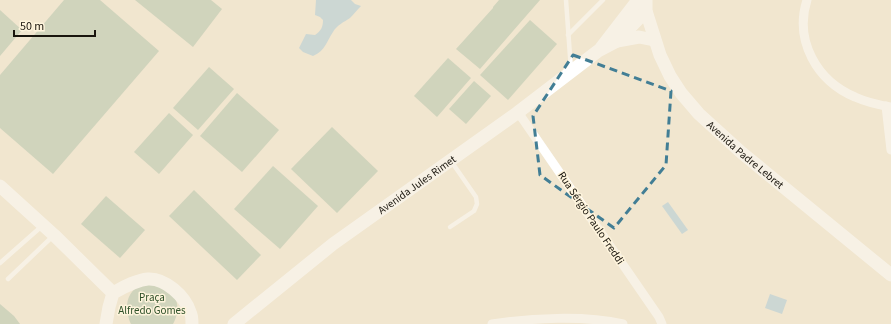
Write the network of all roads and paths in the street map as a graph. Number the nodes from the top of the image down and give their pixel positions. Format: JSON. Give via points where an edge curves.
{"nodes":[{"id":1,"x":566,"y":0,"type":"edge"},
{"id":2,"x":603,"y":0,"type":"edge"},
{"id":3,"x":638,"y":0,"type":"edge"},
{"id":4,"x":807,"y":0,"type":"edge"},
{"id":5,"x":646,"y":6,"type":"edge"},
{"id":6,"x":568,"y":35,"type":"junction"},
{"id":7,"x":654,"y":40,"type":"junction"},
{"id":8,"x":617,"y":41,"type":"junction"},
{"id":9,"x":598,"y":51,"type":"junction"},
{"id":10,"x":572,"y":72,"type":"junction"},
{"id":11,"x":888,"y":107,"type":"edge"},
{"id":12,"x":517,"y":113,"type":"junction"},
{"id":13,"x":891,"y":150,"type":"edge"},
{"id":14,"x":450,"y":160,"type":"junction"},
{"id":15,"x":0,"y":186,"type":"edge"},
{"id":16,"x":43,"y":225,"type":"junction"},
{"id":17,"x":450,"y":227,"type":"dead end"},
{"id":18,"x":54,"y":235,"type":"junction"},
{"id":19,"x":0,"y":262,"type":"edge"},
{"id":20,"x":891,"y":275,"type":"edge"},
{"id":21,"x":8,"y":279,"type":"dead end"},
{"id":22,"x":113,"y":293,"type":"junction"},
{"id":23,"x":192,"y":323,"type":"edge"},
{"id":24,"x":233,"y":323,"type":"edge"},
{"id":25,"x":106,"y":324,"type":"edge"},
{"id":26,"x":492,"y":324,"type":"edge"},
{"id":27,"x":623,"y":324,"type":"edge"},
{"id":28,"x":662,"y":324,"type":"edge"}],
"edges":[{"from":1,"to":6,"type":"lane"},
{"from":2,"to":6,"type":"lane"},
{"from":3,"to":9,"type":"street","name":"Avenida Jules Rimet"},
{"from":4,"to":11,"type":"street","via":[[804,31],[814,64],[833,85],[857,98]]},
{"from":5,"to":7,"type":"street","name":"Avenida Padre Lebret"},
{"from":5,"to":8,"type":"street","name":"Avenida Jules Rimet"},
{"from":6,"to":10,"type":"lane"},
{"from":7,"to":8,"type":"street","via":[[639,37]]},
{"from":7,"to":20,"type":"street","name":"Avenida Padre Lebret","via":[[670,76],[699,114],[742,153]]},
{"from":8,"to":9,"type":"street","name":"Avenida Jules Rimet"},
{"from":9,"to":10,"type":"street","name":"Avenida Jules Rimet"},
{"from":10,"to":12,"type":"street","name":"Avenida Jules Rimet"},
{"from":11,"to":13,"type":"street"},
{"from":12,"to":14,"type":"street","name":"Avenida Jules Rimet"},
{"from":12,"to":28,"type":"street","name":"Rua Sérgio Paulo Freddi"},
{"from":14,"to":17,"type":"lane","via":[[476,197],[477,204],[474,210]]},
{"from":14,"to":24,"type":"street","name":"Avenida Jules Rimet","via":[[333,244]]},
{"from":15,"to":16,"type":"street"},
{"from":16,"to":18,"type":"street"},
{"from":16,"to":19,"type":"lane"},
{"from":18,"to":21,"type":"lane"},
{"from":18,"to":22,"type":"street"},
{"from":22,"to":23,"type":"street","via":[[140,281],[155,280],[180,295],[190,312]]},
{"from":22,"to":25,"type":"street"},
{"from":26,"to":27,"type":"street","via":[[558,319]]}]}
